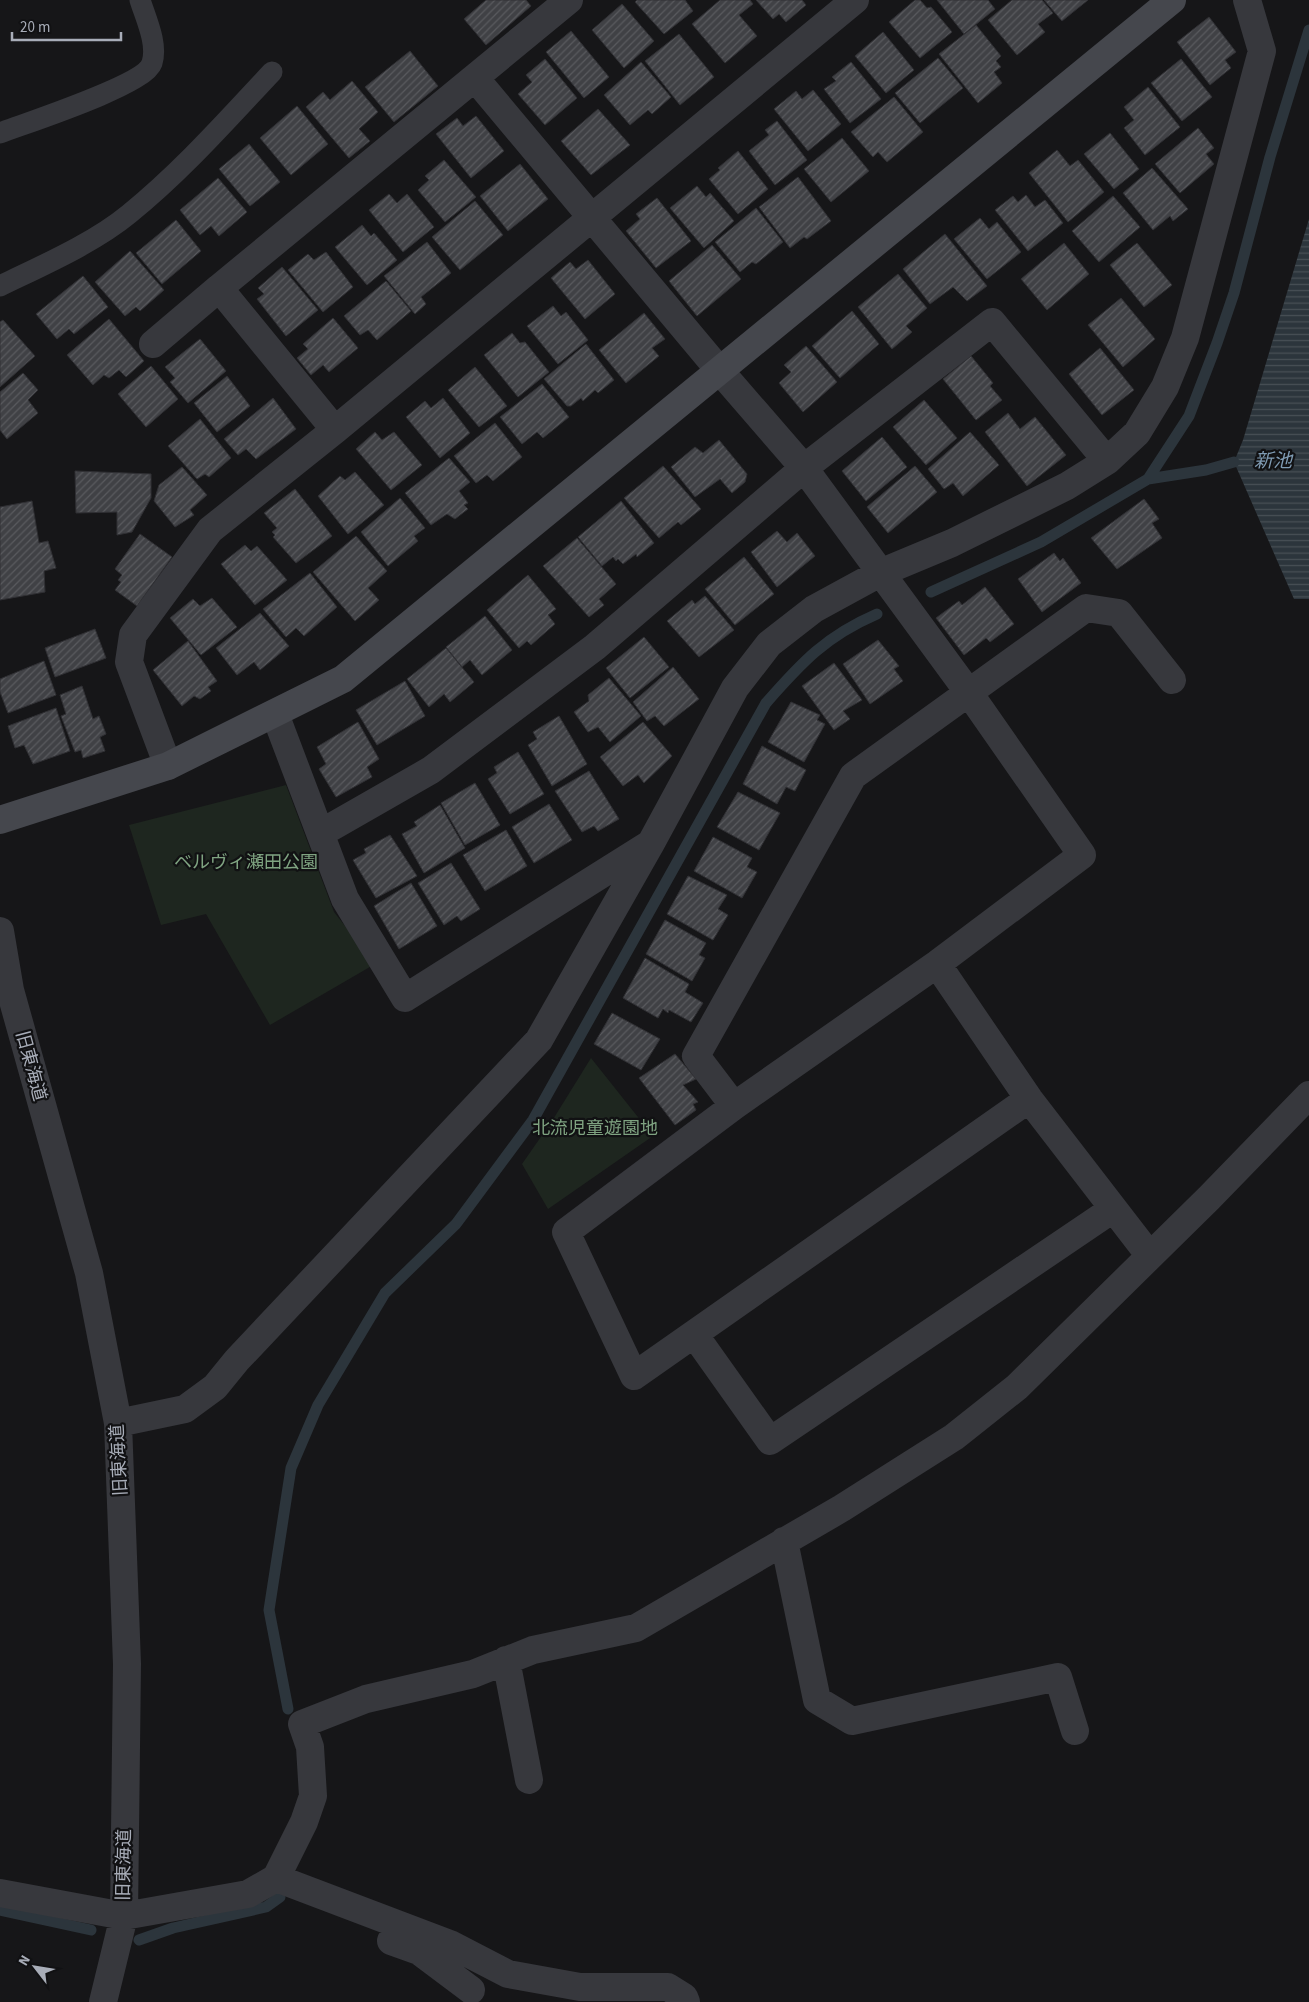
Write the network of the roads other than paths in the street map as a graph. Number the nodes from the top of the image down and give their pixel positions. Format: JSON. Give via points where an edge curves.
{"nodes":[{"id":1,"x":140,"y":0,"type":"edge"},
{"id":2,"x":568,"y":0,"type":"edge"},
{"id":3,"x":855,"y":0,"type":"edge"},
{"id":4,"x":1172,"y":0,"type":"edge"},
{"id":5,"x":1247,"y":0,"type":"edge"},
{"id":6,"x":272,"y":72,"type":"dead end"},
{"id":7,"x":474,"y":78,"type":"junction"},
{"id":8,"x":0,"y":133,"type":"edge"},
{"id":9,"x":592,"y":218,"type":"junction"},
{"id":10,"x":0,"y":286,"type":"edge"},
{"id":11,"x":219,"y":288,"type":"junction"},
{"id":12,"x":153,"y":344,"type":"dead end"},
{"id":13,"x":720,"y":371,"type":"junction"},
{"id":14,"x":335,"y":430,"type":"junction"},
{"id":15,"x":1107,"y":461,"type":"junction"},
{"id":16,"x":804,"y":468,"type":"junction"},
{"id":17,"x":880,"y":573,"type":"junction"},
{"id":18,"x":1172,"y":680,"type":"dead end"},
{"id":19,"x":969,"y":693,"type":"junction"},
{"id":20,"x":275,"y":714,"type":"junction"},
{"id":21,"x":168,"y":766,"type":"junction"},
{"id":22,"x":0,"y":820,"type":"edge"},
{"id":23,"x":321,"y":833,"type":"junction"},
{"id":24,"x":651,"y":843,"type":"junction"},
{"id":25,"x":0,"y":931,"type":"edge"},
{"id":26,"x":937,"y":964,"type":"junction"},
{"id":27,"x":1309,"y":1095,"type":"edge"},
{"id":28,"x":1030,"y":1099,"type":"junction"},
{"id":29,"x":734,"y":1106,"type":"junction"},
{"id":30,"x":1113,"y":1209,"type":"junction"},
{"id":31,"x":1150,"y":1256,"type":"junction"},
{"id":32,"x":694,"y":1334,"type":"junction"},
{"id":33,"x":118,"y":1423,"type":"junction"},
{"id":34,"x":784,"y":1541,"type":"junction"},
{"id":35,"x":506,"y":1660,"type":"junction"},
{"id":36,"x":1075,"y":1731,"type":"dead end"},
{"id":37,"x":529,"y":1780,"type":"dead end"},
{"id":38,"x":277,"y":1878,"type":"junction"},
{"id":39,"x":0,"y":1893,"type":"edge"},
{"id":40,"x":124,"y":1916,"type":"junction"},
{"id":41,"x":356,"y":1928,"type":"dead end"},
{"id":42,"x":487,"y":1963,"type":"junction"},
{"id":43,"x":469,"y":1996,"type":"edge"},
{"id":44,"x":103,"y":2002,"type":"edge"},
{"id":45,"x":686,"y":2002,"type":"edge"}],
"edges":[{"from":1,"to":8,"type":"lane","via":[[154,49],[152,65],[141,75],[106,93]]},
{"from":2,"to":7,"type":"street"},
{"from":3,"to":9,"type":"street"},
{"from":4,"to":13,"type":"street"},
{"from":5,"to":15,"type":"street","via":[[1262,51],[1184,338],[1165,387],[1137,433]]},
{"from":6,"to":10,"type":"lane","via":[[187,162],[128,215],[66,254]]},
{"from":7,"to":9,"type":"street"},
{"from":7,"to":11,"type":"street"},
{"from":9,"to":13,"type":"street"},
{"from":9,"to":14,"type":"street"},
{"from":11,"to":12,"type":"street"},
{"from":11,"to":14,"type":"street"},
{"from":13,"to":16,"type":"street"},
{"from":13,"to":20,"type":"street","via":[[343,680]]},
{"from":14,"to":21,"type":"street","via":[[210,530],[133,635],[129,662]]},
{"from":15,"to":16,"type":"street","via":[[992,322]]},
{"from":15,"to":17,"type":"street","via":[[1067,486],[952,544]]},
{"from":16,"to":17,"type":"street"},
{"from":16,"to":23,"type":"street","via":[[595,647],[431,770]]},
{"from":17,"to":19,"type":"street"},
{"from":17,"to":24,"type":"street","via":[[814,609],[769,644],[735,688]]},
{"from":18,"to":19,"type":"street","via":[[1119,613],[1086,608]]},
{"from":19,"to":26,"type":"street","via":[[1082,855]]},
{"from":19,"to":29,"type":"street","via":[[853,776],[696,1056]]},
{"from":20,"to":21,"type":"street"},
{"from":20,"to":23,"type":"street"},
{"from":21,"to":22,"type":"street"},
{"from":23,"to":24,"type":"street","via":[[345,899],[405,998]]},
{"from":24,"to":33,"type":"street","via":[[539,1040],[215,1387],[185,1408]]},
{"from":25,"to":33,"type":"street","name":"旧東海道","via":[[10,990],[89,1273]]},
{"from":26,"to":28,"type":"street"},
{"from":26,"to":29,"type":"street"},
{"from":27,"to":31,"type":"street"},
{"from":28,"to":30,"type":"street"},
{"from":28,"to":32,"type":"street"},
{"from":29,"to":32,"type":"street","via":[[566,1232],[634,1376]]},
{"from":30,"to":31,"type":"street"},
{"from":30,"to":32,"type":"street","via":[[770,1441]]},
{"from":31,"to":34,"type":"street","via":[[1018,1386],[954,1437]]},
{"from":33,"to":40,"type":"street","name":"旧東海道","via":[[127,1664]]},
{"from":34,"to":35,"type":"street","via":[[636,1628],[533,1650]]},
{"from":34,"to":36,"type":"street","via":[[817,1700],[852,1721],[1058,1677]]},
{"from":35,"to":37,"type":"street"},
{"from":35,"to":38,"type":"street","via":[[473,1674],[366,1700],[302,1724],[310,1747],[313,1796]]},
{"from":38,"to":40,"type":"street","via":[[248,1894]]},
{"from":38,"to":42,"type":"street","via":[[450,1944]]},
{"from":39,"to":40,"type":"street"},
{"from":40,"to":44,"type":"street","name":"旧東海道"},
{"from":41,"to":43,"type":"street","via":[[419,1950]]},
{"from":42,"to":43,"type":"street"},
{"from":42,"to":45,"type":"street","via":[[508,1974],[580,1987],[668,1987],[684,1997]]}]}
